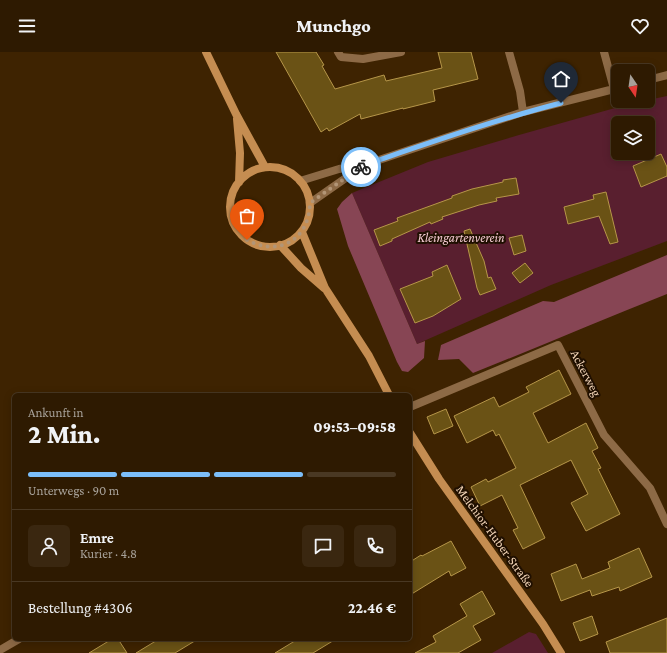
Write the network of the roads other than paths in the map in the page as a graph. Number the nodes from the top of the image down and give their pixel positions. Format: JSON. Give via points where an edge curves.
{"nodes":[{"id":1,"x":206,"y":52,"type":"edge"},
{"id":2,"x":338,"y":52,"type":"edge"},
{"id":3,"x":401,"y":52,"type":"edge"},
{"id":4,"x":509,"y":52,"type":"edge"},
{"id":5,"x":604,"y":52,"type":"edge"},
{"id":6,"x":611,"y":73,"type":"edge"},
{"id":7,"x":667,"y":75,"type":"edge"},
{"id":8,"x":655,"y":78,"type":"edge"},
{"id":9,"x":611,"y":89,"type":"edge"},
{"id":10,"x":524,"y":112,"type":"junction"},
{"id":11,"x":236,"y":114,"type":"junction"},
{"id":12,"x":367,"y":164,"type":"junction"},
{"id":13,"x":265,"y":168,"type":"junction"},
{"id":14,"x":300,"y":181,"type":"junction"},
{"id":15,"x":239,"y":182,"type":"junction"},
{"id":16,"x":310,"y":203,"type":"junction"},
{"id":17,"x":302,"y":232,"type":"junction"},
{"id":18,"x":280,"y":245,"type":"junction"},
{"id":19,"x":325,"y":288,"type":"junction"},
{"id":20,"x":387,"y":393,"type":"edge"},
{"id":21,"x":412,"y":406,"type":"edge"},
{"id":22,"x":412,"y":436,"type":"edge"},
{"id":23,"x":667,"y":524,"type":"edge"},
{"id":24,"x":16,"y":641,"type":"edge"},
{"id":25,"x":0,"y":650,"type":"edge"},
{"id":26,"x":561,"y":653,"type":"edge"}],
"edges":[{"from":1,"to":11,"type":"street"},
{"from":2,"to":3,"type":"street","via":[[341,57],[363,59]]},
{"from":4,"to":10,"type":"street"},
{"from":5,"to":6,"type":"street"},
{"from":7,"to":8,"type":"street"},
{"from":9,"to":10,"type":"street"},
{"from":10,"to":12,"type":"street"},
{"from":11,"to":13,"type":"street"},
{"from":11,"to":15,"type":"street","via":[[240,153]]},
{"from":12,"to":14,"type":"street","via":[[339,169]]},
{"from":12,"to":16,"type":"street"},
{"from":13,"to":14,"type":"street","via":[[279,168]]},
{"from":13,"to":15,"type":"street","via":[[250,172]]},
{"from":14,"to":16,"type":"street"},
{"from":15,"to":18,"type":"street","via":[[230,202],[235,227],[240,234],[256,245]]},
{"from":16,"to":17,"type":"street","via":[[310,214]]},
{"from":17,"to":18,"type":"street","via":[[286,244]]},
{"from":17,"to":19,"type":"street"},
{"from":18,"to":19,"type":"street","via":[[301,268]]},
{"from":19,"to":20,"type":"street","via":[[369,356]]},
{"from":21,"to":23,"type":"street","name":"Ackerweg","via":[[558,345],[604,435],[650,488]]},
{"from":22,"to":26,"type":"street","name":"Melchior-Huber-Straße","via":[[439,480],[544,624]]},
{"from":24,"to":25,"type":"street"}]}
